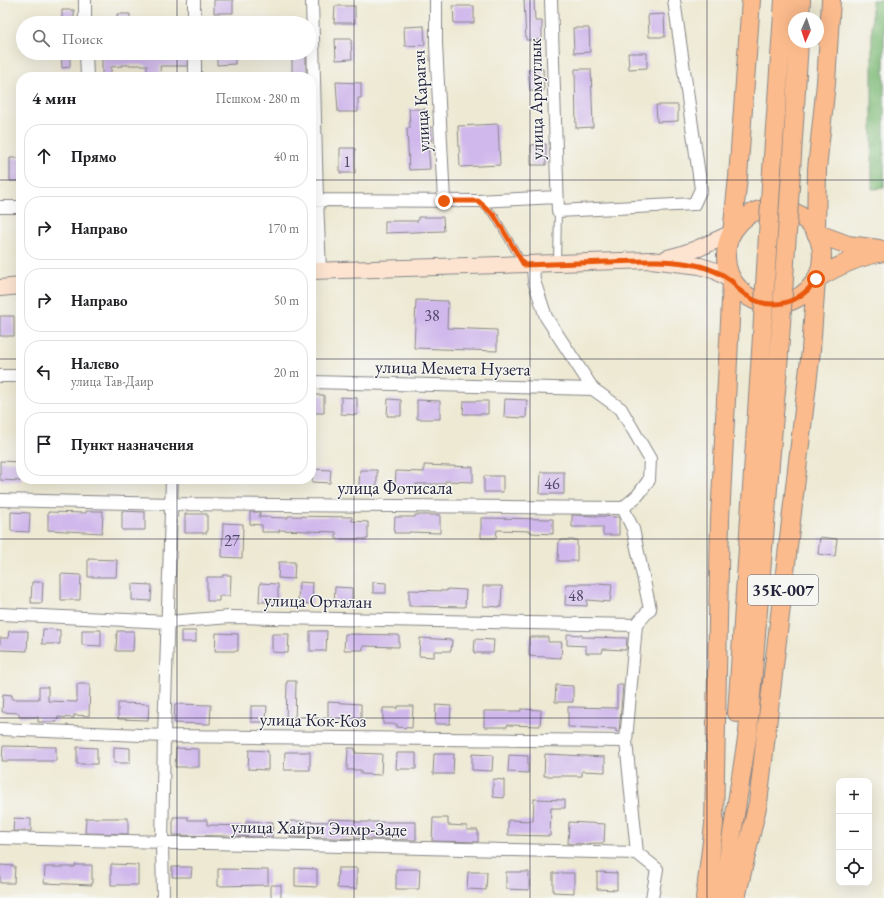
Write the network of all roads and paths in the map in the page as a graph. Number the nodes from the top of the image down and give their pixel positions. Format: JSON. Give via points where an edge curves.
{"nodes":[{"id":1,"x":85,"y":0,"type":"edge"},
{"id":2,"x":194,"y":0,"type":"edge"},
{"id":3,"x":312,"y":0,"type":"edge"},
{"id":4,"x":436,"y":0,"type":"edge"},
{"id":5,"x":552,"y":0,"type":"edge"},
{"id":6,"x":674,"y":0,"type":"edge"},
{"id":7,"x":750,"y":0,"type":"edge"},
{"id":8,"x":784,"y":0,"type":"edge"},
{"id":9,"x":801,"y":0,"type":"edge"},
{"id":10,"x":831,"y":0,"type":"edge"},
{"id":11,"x":800,"y":12,"type":"edge"},
{"id":12,"x":86,"y":16,"type":"edge"},
{"id":13,"x":194,"y":16,"type":"edge"},
{"id":14,"x":312,"y":16,"type":"edge"},
{"id":15,"x":798,"y":48,"type":"edge"},
{"id":16,"x":86,"y":60,"type":"edge"},
{"id":17,"x":195,"y":60,"type":"edge"},
{"id":18,"x":313,"y":60,"type":"edge"},
{"id":19,"x":87,"y":72,"type":"edge"},
{"id":20,"x":195,"y":72,"type":"edge"},
{"id":21,"x":313,"y":72,"type":"edge"},
{"id":22,"x":556,"y":197,"type":"junction"},
{"id":23,"x":316,"y":200,"type":"edge"},
{"id":24,"x":444,"y":201,"type":"junction"},
{"id":25,"x":478,"y":201,"type":"junction"},
{"id":26,"x":0,"y":207,"type":"edge"},
{"id":27,"x":16,"y":207,"type":"edge"},
{"id":28,"x":558,"y":211,"type":"junction"},
{"id":29,"x":732,"y":232,"type":"junction"},
{"id":30,"x":816,"y":234,"type":"junction"},
{"id":31,"x":884,"y":251,"type":"edge"},
{"id":32,"x":651,"y":260,"type":"junction"},
{"id":33,"x":557,"y":264,"type":"junction"},
{"id":34,"x":528,"y":265,"type":"junction"},
{"id":35,"x":316,"y":271,"type":"edge"},
{"id":36,"x":816,"y":279,"type":"junction"},
{"id":37,"x":732,"y":281,"type":"junction"},
{"id":38,"x":16,"y":286,"type":"edge"},
{"id":39,"x":0,"y":288,"type":"edge"},
{"id":40,"x":0,"y":376,"type":"edge"},
{"id":41,"x":16,"y":376,"type":"edge"},
{"id":42,"x":316,"y":382,"type":"edge"},
{"id":43,"x":593,"y":389,"type":"junction"},
{"id":44,"x":172,"y":484,"type":"edge"},
{"id":45,"x":0,"y":500,"type":"edge"},
{"id":46,"x":172,"y":504,"type":"junction"},
{"id":47,"x":623,"y":508,"type":"junction"},
{"id":48,"x":0,"y":614,"type":"edge"},
{"id":49,"x":168,"y":622,"type":"junction"},
{"id":50,"x":636,"y":626,"type":"junction"},
{"id":51,"x":0,"y":729,"type":"edge"},
{"id":52,"x":164,"y":736,"type":"junction"},
{"id":53,"x":626,"y":741,"type":"junction"},
{"id":54,"x":735,"y":814,"type":"junction"},
{"id":55,"x":0,"y":838,"type":"edge"},
{"id":56,"x":162,"y":843,"type":"junction"},
{"id":57,"x":637,"y":853,"type":"junction"},
{"id":58,"x":163,"y":898,"type":"edge"},
{"id":59,"x":652,"y":898,"type":"edge"},
{"id":60,"x":705,"y":898,"type":"edge"},
{"id":61,"x":722,"y":898,"type":"edge"},
{"id":62,"x":736,"y":898,"type":"edge"}],
"edges":[{"from":1,"to":12,"type":"street"},
{"from":2,"to":13,"type":"street"},
{"from":3,"to":14,"type":"street"},
{"from":4,"to":24,"type":"street","name":"улица Карагач"},
{"from":5,"to":22,"type":"street","name":"улица Армутлык"},
{"from":6,"to":28,"type":"street","via":[[701,189],[694,204]]},
{"from":7,"to":29,"type":"main road"},
{"from":8,"to":54,"type":"main road","number":"35К-007","bridge":true,"via":[[736,728]]},
{"from":9,"to":11,"type":"main road"},
{"from":10,"to":30,"type":"main road","via":[[817,169]]},
{"from":15,"to":54,"type":"main road","number":"35К-007","bridge":true,"via":[[779,354],[748,732]]},
{"from":16,"to":19,"type":"street"},
{"from":17,"to":20,"type":"street"},
{"from":18,"to":21,"type":"street"},
{"from":22,"to":25,"type":"street"},
{"from":22,"to":28,"type":"street","name":"улица Армутлык"},
{"from":23,"to":24,"type":"street"},
{"from":24,"to":25,"type":"street"},
{"from":25,"to":34,"type":"lane","via":[[494,215]]},
{"from":26,"to":27,"type":"street"},
{"from":28,"to":33,"type":"lane"},
{"from":29,"to":30,"type":"main road","via":[[748,215],[764,209],[780,208],[796,213],[809,223]]},
{"from":29,"to":32,"type":"main road","via":[[699,249]]},
{"from":29,"to":37,"type":"main road","via":[[725,253],[726,268]]},
{"from":30,"to":31,"type":"main road","via":[[848,245]]},
{"from":30,"to":36,"type":"main road","via":[[821,247],[822,261]]},
{"from":31,"to":36,"type":"main road","via":[[832,269]]},
{"from":32,"to":33,"type":"main road"},
{"from":32,"to":37,"type":"main road","via":[[700,266],[716,271]]},
{"from":33,"to":34,"type":"main road"},
{"from":34,"to":35,"type":"main road"},
{"from":34,"to":43,"type":"street","via":[[546,317]]},
{"from":36,"to":37,"type":"main road","via":[[804,293],[782,304],[758,302],[746,296]]},
{"from":36,"to":62,"type":"main road","number":"35К-007","via":[[812,350],[758,802]]},
{"from":37,"to":60,"type":"main road","via":[[720,519],[714,826]]},
{"from":38,"to":39,"type":"main road"},
{"from":40,"to":41,"type":"street"},
{"from":42,"to":43,"type":"street","name":"улица Мемета Нузета"},
{"from":43,"to":47,"type":"street","via":[[621,409],[650,459],[649,480],[638,495]]},
{"from":44,"to":46,"type":"street"},
{"from":45,"to":46,"type":"street","name":"улица Фотисала"},
{"from":46,"to":47,"type":"street","name":"улица Фотисала"},
{"from":46,"to":49,"type":"street"},
{"from":47,"to":50,"type":"street","via":[[633,529],[650,608]]},
{"from":48,"to":49,"type":"street","name":"улица Орталан"},
{"from":49,"to":50,"type":"street","name":"улица Орталан","via":[[230,617]]},
{"from":49,"to":52,"type":"street"},
{"from":50,"to":53,"type":"street"},
{"from":51,"to":52,"type":"street","name":"улица Кок-Коз"},
{"from":52,"to":53,"type":"street","name":"улица Кок-Коз"},
{"from":52,"to":56,"type":"street"},
{"from":53,"to":57,"type":"street"},
{"from":54,"to":61,"type":"main road","number":"35К-007"},
{"from":55,"to":56,"type":"street","name":"улица Хайри Эимр-Заде"},
{"from":56,"to":57,"type":"street","name":"улица Хайри Эимр-Заде"},
{"from":56,"to":58,"type":"street"},
{"from":57,"to":59,"type":"street","via":[[657,869]]}]}
